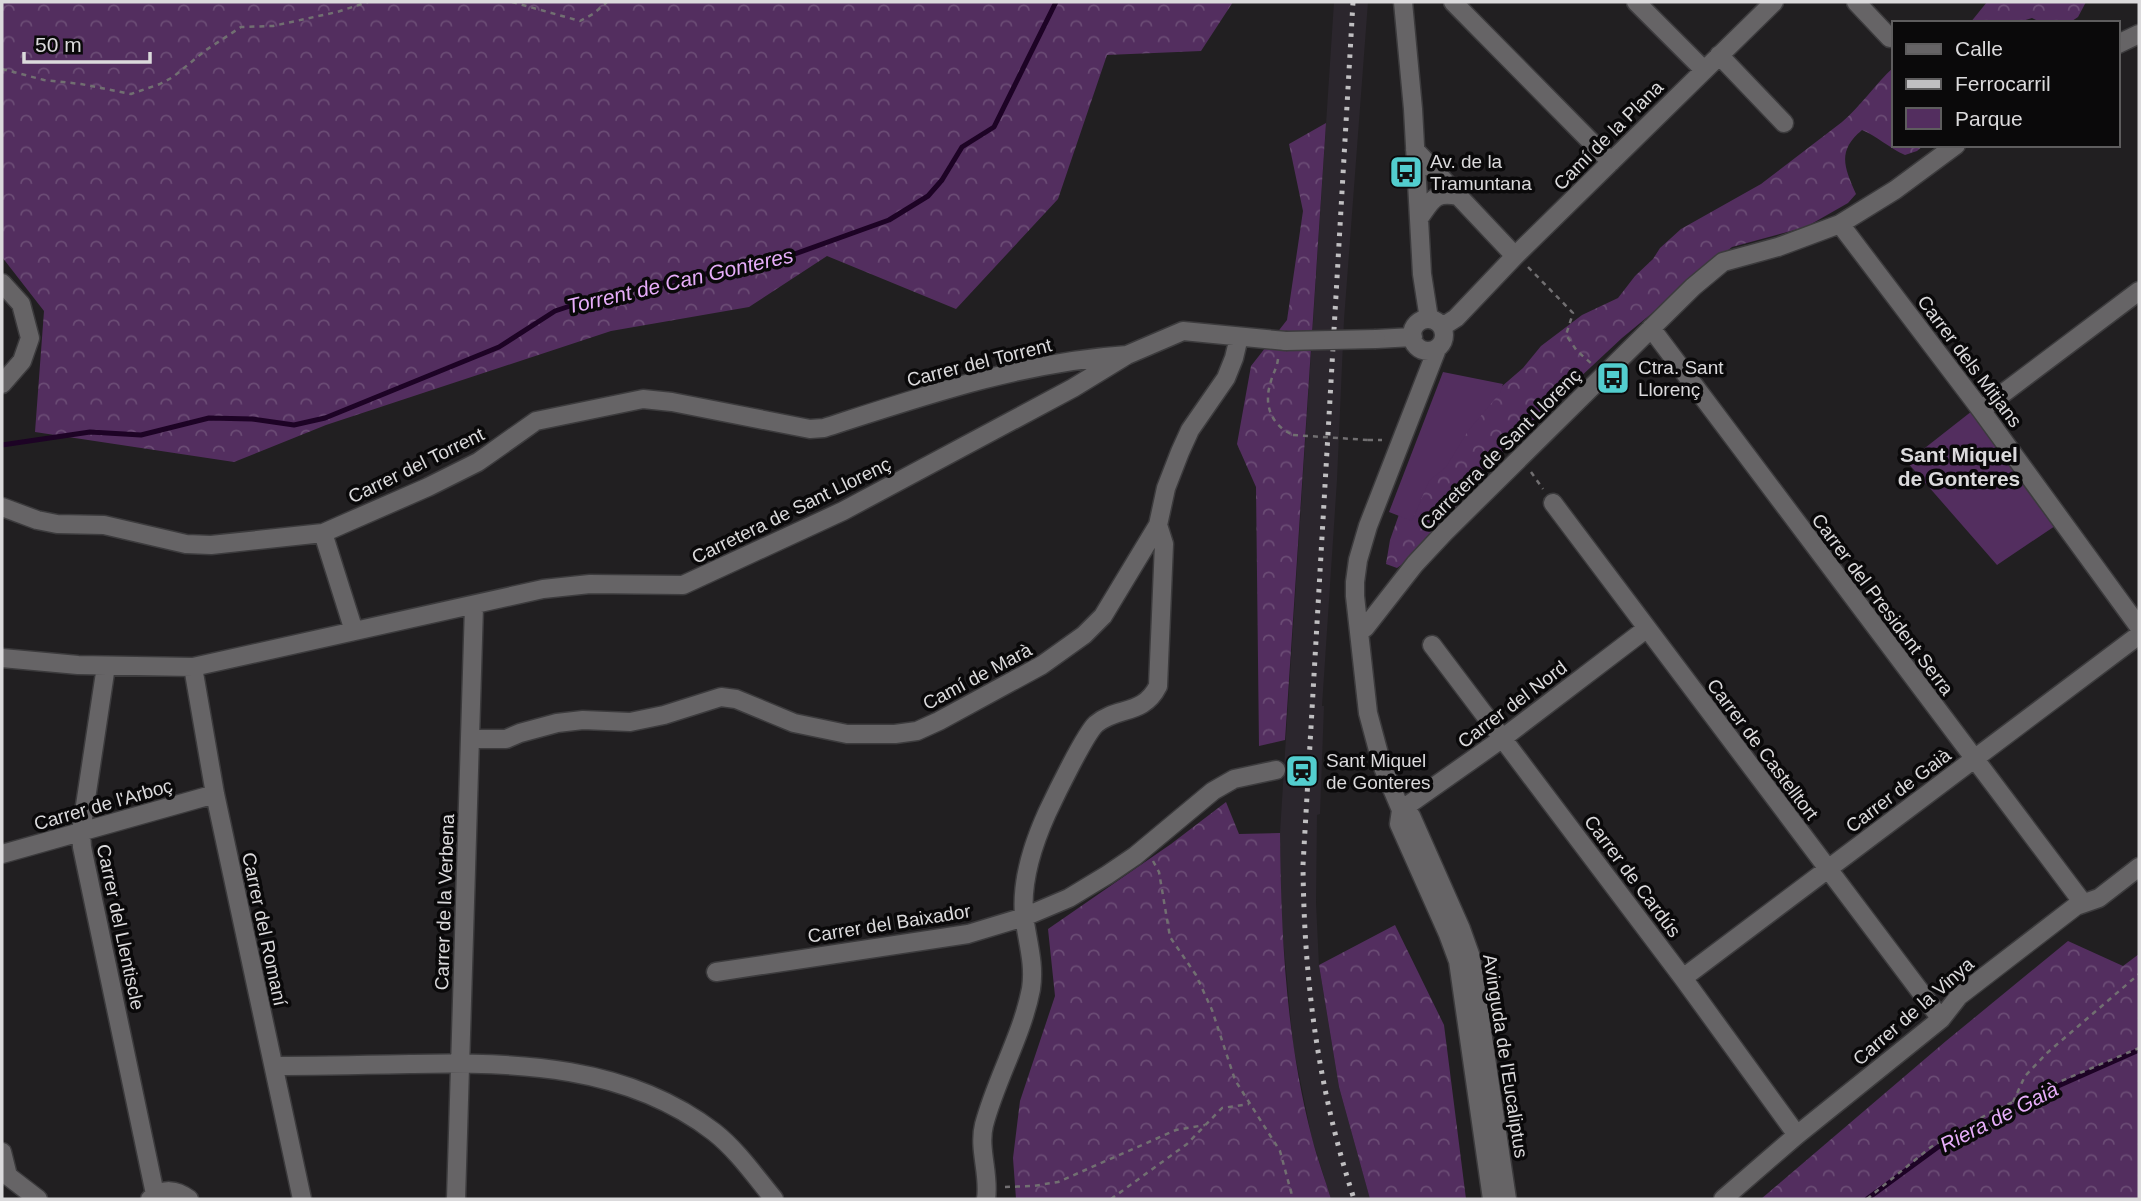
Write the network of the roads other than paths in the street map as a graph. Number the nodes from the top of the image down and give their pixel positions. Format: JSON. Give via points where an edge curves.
{"nodes":[{"id":1,"x":1403,"y":2,"type":"edge"},
{"id":2,"x":1453,"y":2,"type":"edge"},
{"id":3,"x":1636,"y":2,"type":"edge"},
{"id":4,"x":1774,"y":2,"type":"edge"},
{"id":5,"x":1856,"y":2,"type":"edge"},
{"id":6,"x":2139,"y":34,"type":"edge"},
{"id":7,"x":1891,"y":38,"type":"dead end"},
{"id":8,"x":2120,"y":43,"type":"edge"},
{"id":9,"x":1719,"y":55,"type":"junction"},
{"id":10,"x":1704,"y":70,"type":"junction"},
{"id":11,"x":1784,"y":123,"type":"dead end"},
{"id":12,"x":1953,"y":147,"type":"edge"},
{"id":13,"x":1416,"y":150,"type":"junction"},
{"id":14,"x":1611,"y":162,"type":"junction"},
{"id":15,"x":1458,"y":196,"type":"junction"},
{"id":16,"x":1420,"y":217,"type":"junction"},
{"id":17,"x":1840,"y":224,"type":"junction"},
{"id":18,"x":1515,"y":256,"type":"junction"},
{"id":19,"x":2,"y":283,"type":"edge"},
{"id":20,"x":2139,"y":290,"type":"edge"},
{"id":21,"x":1435,"y":323,"type":"junction"},
{"id":22,"x":1651,"y":328,"type":"junction"},
{"id":23,"x":1239,"y":337,"type":"junction"},
{"id":24,"x":1423,"y":345,"type":"junction"},
{"id":25,"x":1127,"y":355,"type":"junction"},
{"id":26,"x":2,"y":384,"type":"edge"},
{"id":27,"x":1981,"y":410,"type":"junction"},
{"id":28,"x":1553,"y":503,"type":"road end"},
{"id":29,"x":2,"y":506,"type":"edge"},
{"id":30,"x":1158,"y":524,"type":"junction"},
{"id":31,"x":323,"y":533,"type":"junction"},
{"id":32,"x":474,"y":606,"type":"junction"},
{"id":33,"x":2139,"y":627,"type":"edge"},
{"id":34,"x":1646,"y":629,"type":"junction"},
{"id":35,"x":1359,"y":630,"type":"junction"},
{"id":36,"x":354,"y":631,"type":"junction"},
{"id":37,"x":2139,"y":635,"type":"edge"},
{"id":38,"x":1432,"y":645,"type":"dead end"},
{"id":39,"x":2,"y":658,"type":"edge"},
{"id":40,"x":106,"y":666,"type":"junction"},
{"id":41,"x":193,"y":667,"type":"junction"},
{"id":42,"x":1503,"y":738,"type":"junction"},
{"id":43,"x":471,"y":739,"type":"junction"},
{"id":44,"x":1972,"y":759,"type":"junction"},
{"id":45,"x":1276,"y":770,"type":"dead end"},
{"id":46,"x":215,"y":794,"type":"junction"},
{"id":47,"x":1401,"y":810,"type":"junction"},
{"id":48,"x":81,"y":831,"type":"junction"},
{"id":49,"x":2,"y":854,"type":"edge"},
{"id":50,"x":2139,"y":867,"type":"edge"},
{"id":51,"x":1828,"y":869,"type":"junction"},
{"id":52,"x":2082,"y":904,"type":"junction"},
{"id":53,"x":1024,"y":917,"type":"junction"},
{"id":54,"x":716,"y":972,"type":"dead end"},
{"id":55,"x":1683,"y":978,"type":"junction"},
{"id":56,"x":1941,"y":1019,"type":"junction"},
{"id":57,"x":459,"y":1063,"type":"junction"},
{"id":58,"x":274,"y":1066,"type":"junction"},
{"id":59,"x":1797,"y":1135,"type":"junction"},
{"id":60,"x":2,"y":1152,"type":"edge"},
{"id":61,"x":987,"y":1193,"type":"edge"},
{"id":62,"x":153,"y":1197,"type":"edge"},
{"id":63,"x":38,"y":1199,"type":"edge"},
{"id":64,"x":189,"y":1199,"type":"edge"},
{"id":65,"x":302,"y":1199,"type":"edge"},
{"id":66,"x":456,"y":1199,"type":"edge"},
{"id":67,"x":774,"y":1199,"type":"edge"},
{"id":68,"x":1492,"y":1199,"type":"edge"},
{"id":69,"x":1507,"y":1199,"type":"edge"},
{"id":70,"x":1723,"y":1199,"type":"edge"}],
"edges":[{"from":1,"to":13,"type":"street"},
{"from":2,"to":14,"type":"street"},
{"from":3,"to":10,"type":"street"},
{"from":4,"to":9,"type":"street","name":"Camí de la Plana"},
{"from":5,"to":7,"type":"street"},
{"from":6,"to":8,"type":"street"},
{"from":9,"to":10,"type":"street","name":"Camí de la Plana"},
{"from":9,"to":11,"type":"street"},
{"from":10,"to":14,"type":"street","name":"Camí de la Plana"},
{"from":12,"to":17,"type":"street","name":"Carretera de Sant Llorenç"},
{"from":13,"to":15,"type":"street"},
{"from":13,"to":16,"type":"street"},
{"from":14,"to":18,"type":"street","name":"Camí de la Plana"},
{"from":15,"to":16,"type":"street","via":[[1436,196]]},
{"from":15,"to":18,"type":"street"},
{"from":16,"to":21,"type":"street","via":[[1422,274]]},
{"from":17,"to":22,"type":"street","name":"Carretera de Sant Llorenç","via":[[1724,262]]},
{"from":17,"to":27,"type":"street","name":"Carrer dels Mitjans"},
{"from":18,"to":21,"type":"street","name":"Camí de la Plana","via":[[1456,318]]},
{"from":19,"to":26,"type":"street","via":[[21,304],[30,338],[22,360]]},
{"from":20,"to":27,"type":"street"},
{"from":21,"to":24,"type":"street","via":[[1444,339]]},
{"from":21,"to":24,"type":"street","name":"Camí de la Plana","via":[[1416,325]]},
{"from":22,"to":35,"type":"street","name":"Carretera de Sant Llorenç","via":[[1415,564]]},
{"from":22,"to":44,"type":"street","name":"Carrer del President Serra"},
{"from":23,"to":24,"type":"street","name":"Carretera de Sant Llorenç","bridge":true,"via":[[1282,342],[1376,338]]},
{"from":23,"to":25,"type":"street","name":"Carretera de Sant Llorenç","via":[[1183,331]]},
{"from":23,"to":30,"type":"street","name":"Camí de Marà","via":[[1226,378],[1180,452]]},
{"from":24,"to":35,"type":"street","via":[[1416,404],[1359,559],[1355,596]]},
{"from":25,"to":31,"type":"street","name":"Carrer del Torrent","via":[[995,376],[824,428],[643,399],[536,421],[478,462]]},
{"from":25,"to":32,"type":"street","name":"Carretera de Sant Llorenç","via":[[843,511],[683,585],[590,584],[543,589]]},
{"from":27,"to":33,"type":"street","name":"Carrer dels Mitjans"},
{"from":28,"to":34,"type":"street","name":"Carrer de Castelltort"},
{"from":29,"to":31,"type":"street","name":"Carrer del Torrent","via":[[37,520],[125,529],[186,544]]},
{"from":30,"to":43,"type":"street","name":"Camí de Marà","via":[[1103,616],[1084,635],[1042,665],[917,732],[847,734],[794,723],[721,697],[630,722],[570,721],[506,739]]},
{"from":30,"to":53,"type":"street","via":[[1164,544],[1158,686],[1142,705],[1096,724],[1089,734],[1047,813],[1032,853],[1025,878]]},
{"from":31,"to":36,"type":"street"},
{"from":32,"to":36,"type":"street","name":"Carretera de Sant Llorenç"},
{"from":32,"to":43,"type":"street","name":"Carrer de la Verbena"},
{"from":34,"to":42,"type":"street","name":"Carrer del Nord"},
{"from":34,"to":51,"type":"street","name":"Carrer de Castelltort"},
{"from":35,"to":47,"type":"street","name":"Avinguda de l'Eucaliptus","via":[[1368,713]]},
{"from":36,"to":41,"type":"street","name":"Carretera de Sant Llorenç"},
{"from":37,"to":44,"type":"street","name":"Carrer de Gaià"},
{"from":38,"to":42,"type":"street","name":"Carrer de Cardús"},
{"from":39,"to":40,"type":"street","name":"Carretera de Sant Llorenç"},
{"from":40,"to":41,"type":"street","name":"Carretera de Sant Llorenç"},
{"from":40,"to":48,"type":"street","name":"Carrer del Llentiscle"},
{"from":41,"to":46,"type":"street","name":"Carrer del Romaní"},
{"from":42,"to":47,"type":"street","name":"Carrer del Nord"},
{"from":42,"to":55,"type":"street","name":"Carrer de Cardús"},
{"from":43,"to":57,"type":"street","name":"Carrer de la Verbena"},
{"from":44,"to":51,"type":"street","name":"Carrer de Gaià"},
{"from":44,"to":52,"type":"street","name":"Carrer del President Serra"},
{"from":45,"to":53,"type":"street","name":"Carrer del Baixador","via":[[1234,779],[1213,791],[1143,849],[1069,898]]},
{"from":46,"to":48,"type":"street","name":"Carrer de l'Arboç"},
{"from":46,"to":58,"type":"street","name":"Carrer del Romaní"},
{"from":47,"to":68,"type":"street","name":"Avinguda de l'Eucaliptus","via":[[1399,824],[1458,961]]},
{"from":47,"to":69,"type":"street","name":"Avinguda de l'Eucaliptus","via":[[1410,816],[1471,957]]},
{"from":48,"to":49,"type":"street","name":"Carrer de l'Arboç"},
{"from":48,"to":62,"type":"street","name":"Carrer del Llentiscle"},
{"from":50,"to":52,"type":"street","name":"Carrer de la Vinya","via":[[2099,898]]},
{"from":51,"to":55,"type":"street","name":"Carrer de Gaià"},
{"from":51,"to":56,"type":"street","name":"Carrer de Castelltort"},
{"from":52,"to":56,"type":"street","name":"Carrer de la Vinya","via":[[1959,996]]},
{"from":53,"to":54,"type":"street","name":"Carrer del Baixador","via":[[968,934]]},
{"from":53,"to":61,"type":"street","via":[[1032,958],[1030,990],[984,1127]]},
{"from":55,"to":59,"type":"street","name":"Carrer de Cardús"},
{"from":56,"to":59,"type":"street","name":"Carrer de la Vinya"},
{"from":57,"to":58,"type":"street"},
{"from":57,"to":66,"type":"street","name":"Carrer de la Verbena"},
{"from":57,"to":67,"type":"street","via":[[548,1068],[596,1076],[639,1090],[716,1133]]},
{"from":58,"to":65,"type":"street","name":"Carrer del Romaní"},
{"from":59,"to":70,"type":"street","name":"Carrer de la Vinya"},
{"from":60,"to":63,"type":"street","via":[[8,1176]]},
{"from":62,"to":64,"type":"street","via":[[173,1191]]}]}
